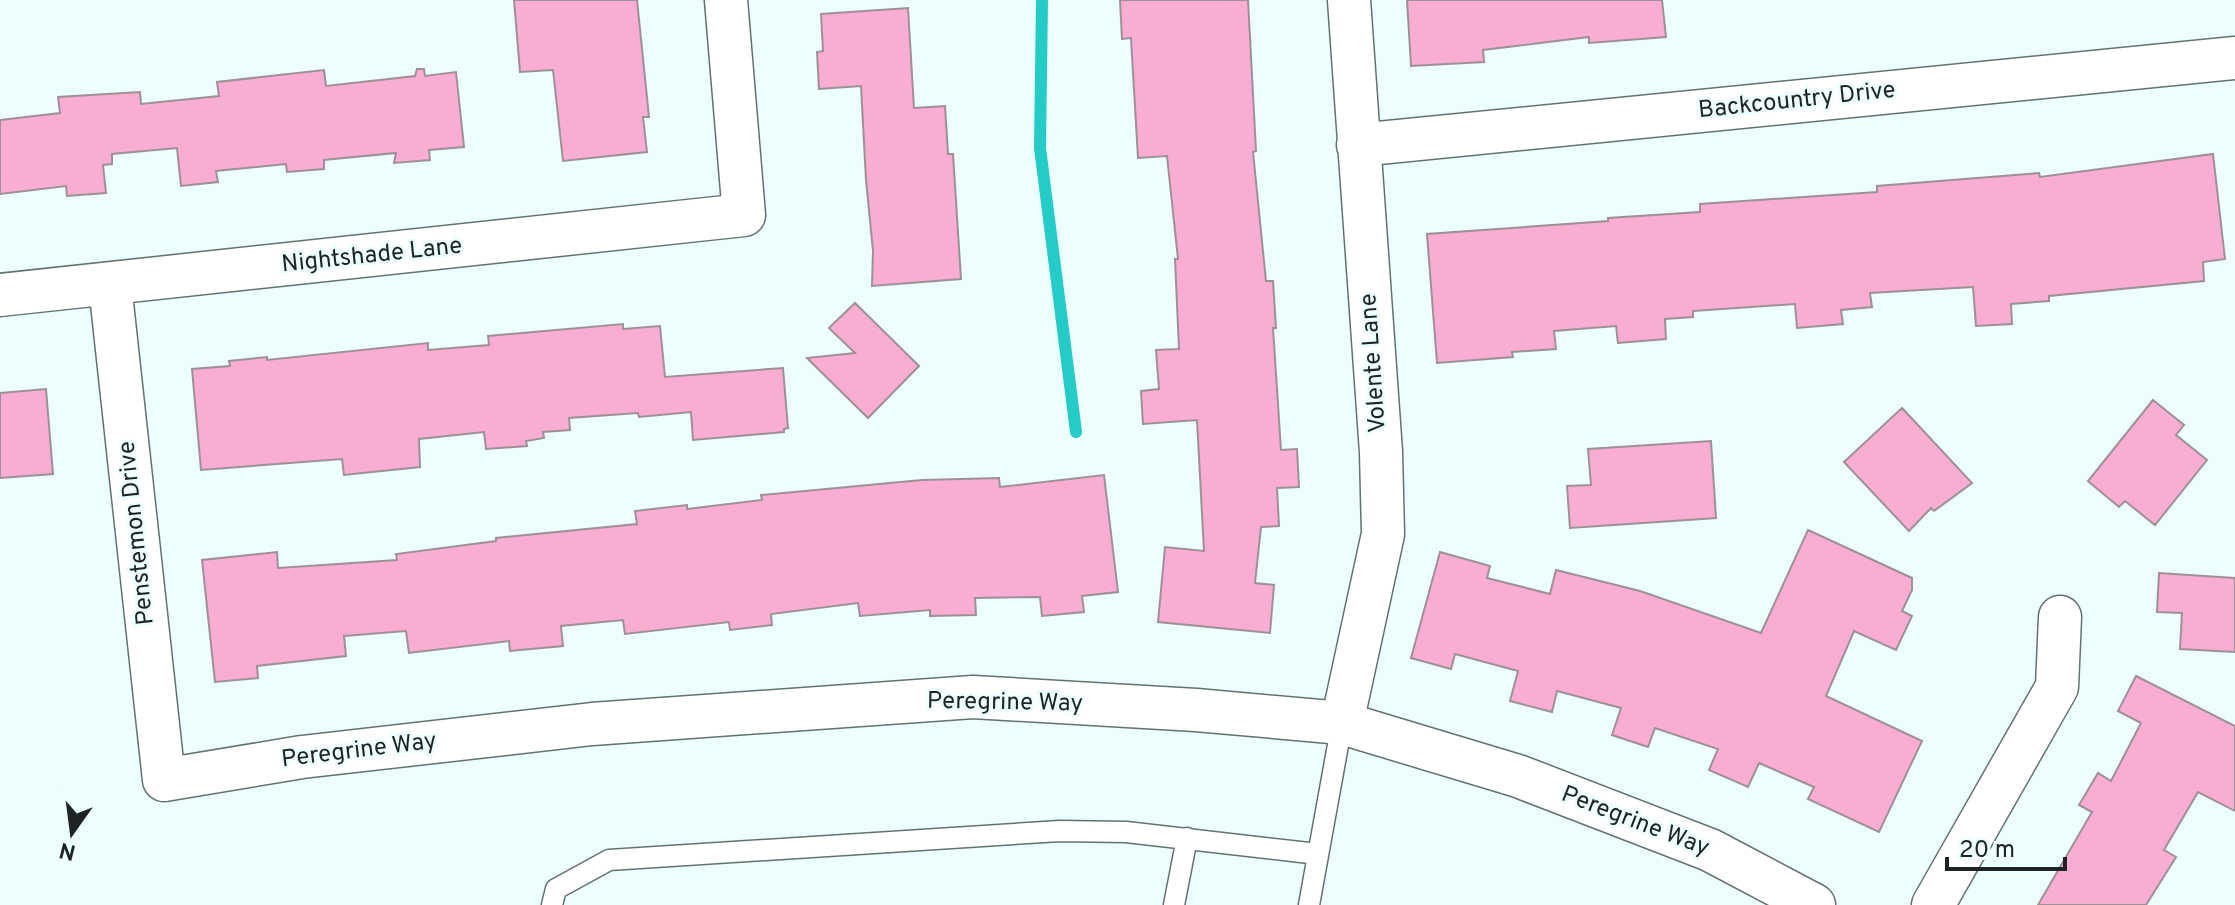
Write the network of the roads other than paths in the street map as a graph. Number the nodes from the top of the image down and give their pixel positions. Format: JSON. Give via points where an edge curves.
{"nodes":[{"id":1,"x":726,"y":0,"type":"edge"},
{"id":2,"x":1349,"y":0,"type":"edge"},
{"id":3,"x":2235,"y":58,"type":"edge"},
{"id":4,"x":1358,"y":145,"type":"junction"},
{"id":5,"x":110,"y":285,"type":"junction"},
{"id":6,"x":0,"y":295,"type":"edge"},
{"id":7,"x":2060,"y":617,"type":"dead end"},
{"id":8,"x":1342,"y":723,"type":"junction"},
{"id":9,"x":164,"y":780,"type":"joint"},
{"id":10,"x":1187,"y":838,"type":"junction"},
{"id":11,"x":1318,"y":854,"type":"junction"},
{"id":12,"x":552,"y":905,"type":"edge"},
{"id":13,"x":1174,"y":905,"type":"edge"},
{"id":14,"x":1309,"y":905,"type":"edge"},
{"id":15,"x":1814,"y":905,"type":"edge"},
{"id":16,"x":1933,"y":905,"type":"edge"}],
"edges":[{"from":1,"to":5,"type":"street","name":"Nightshade Lane","via":[[744,215]]},
{"from":2,"to":4,"type":"street","name":"Volente Lane"},
{"from":3,"to":4,"type":"street","name":"Backcountry Drive"},
{"from":4,"to":8,"type":"street","name":"Volente Lane","via":[[1383,534]]},
{"from":5,"to":6,"type":"street","name":"Nightshade Lane"},
{"from":5,"to":9,"type":"street","name":"Penstemon Drive"},
{"from":7,"to":16,"type":"street","via":[[2057,687]]},
{"from":8,"to":9,"type":"street","name":"Peregrine Way","via":[[973,697],[592,724],[302,757]]},
{"from":8,"to":11,"type":"lane"},
{"from":8,"to":15,"type":"street","name":"Peregrine Way","via":[[1518,776],[1710,850]]},
{"from":10,"to":11,"type":"lane"},
{"from":10,"to":12,"type":"lane","via":[[1060,831],[609,860],[556,889]]},
{"from":10,"to":13,"type":"lane"},
{"from":11,"to":14,"type":"lane"}]}
